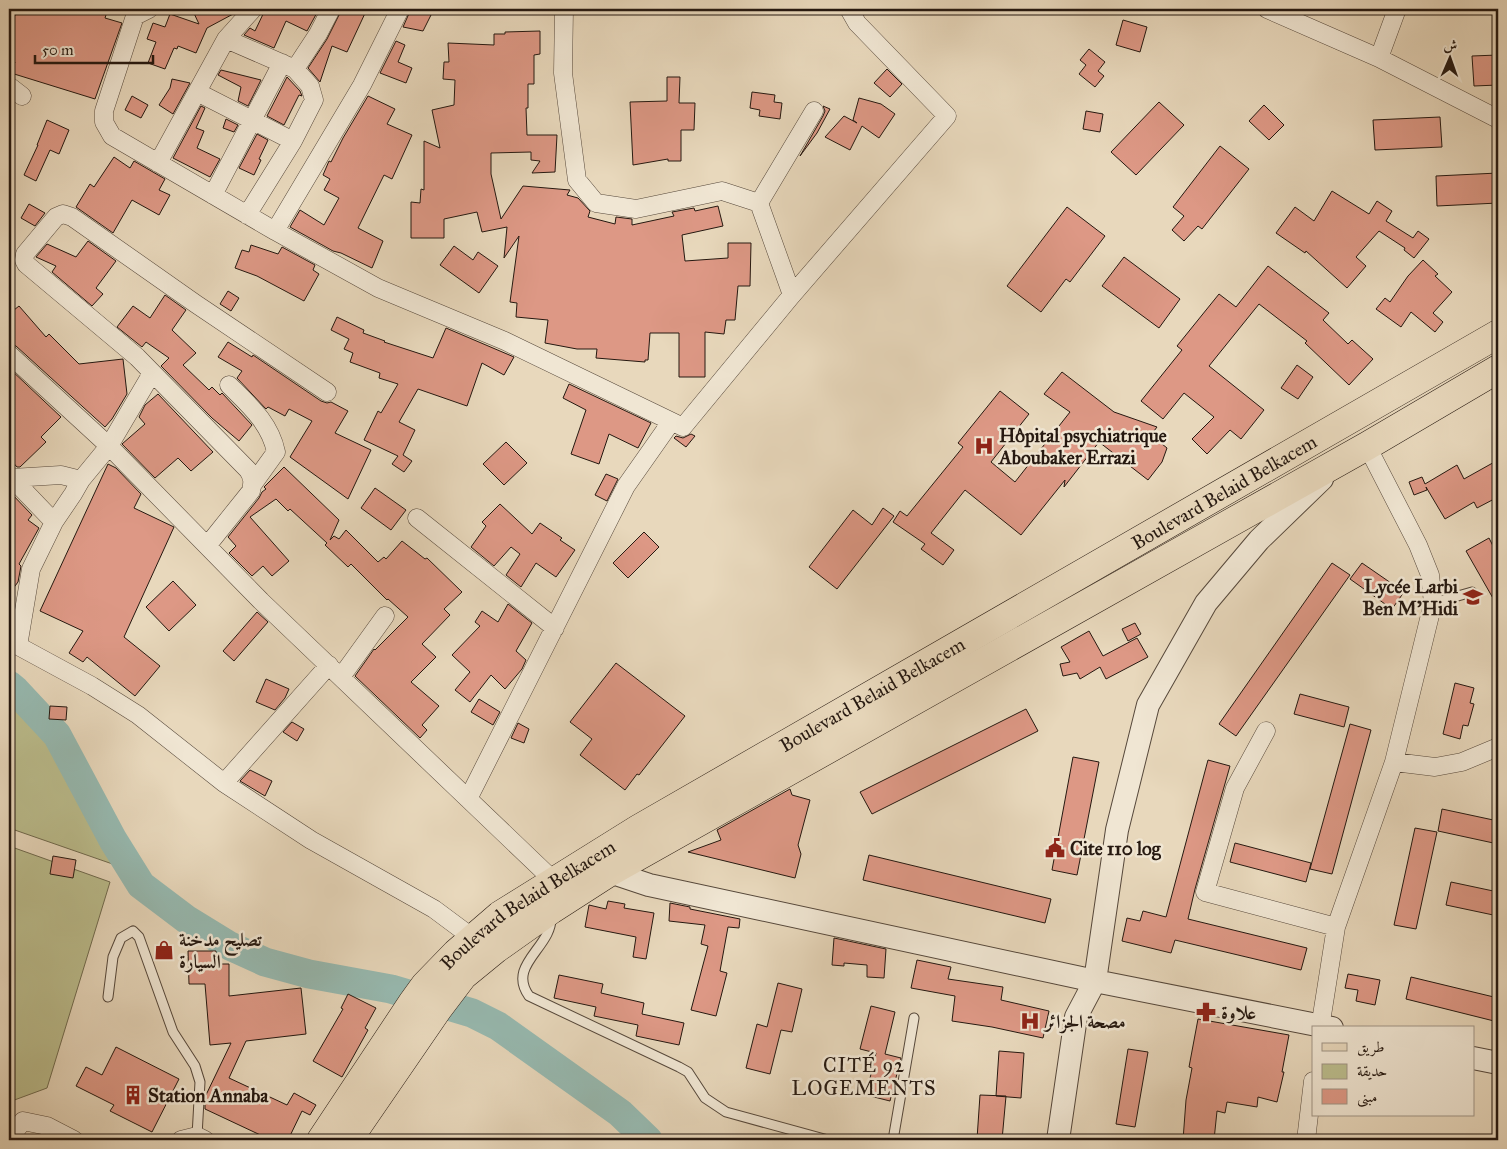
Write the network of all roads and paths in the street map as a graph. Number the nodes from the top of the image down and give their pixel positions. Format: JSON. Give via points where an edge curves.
{"nodes":[{"id":1,"x":252,"y":9,"type":"edge"},
{"id":2,"x":331,"y":9,"type":"edge"},
{"id":3,"x":400,"y":9,"type":"edge"},
{"id":4,"x":564,"y":9,"type":"edge"},
{"id":5,"x":849,"y":9,"type":"edge"},
{"id":6,"x":1267,"y":9,"type":"edge"},
{"id":7,"x":1397,"y":9,"type":"edge"},
{"id":8,"x":138,"y":11,"type":"edge"},
{"id":9,"x":226,"y":39,"type":"junction"},
{"id":10,"x":1379,"y":58,"type":"junction"},
{"id":11,"x":289,"y":66,"type":"junction"},
{"id":12,"x":197,"y":92,"type":"junction"},
{"id":13,"x":814,"y":111,"type":"dead end"},
{"id":14,"x":1498,"y":119,"type":"edge"},
{"id":15,"x":252,"y":120,"type":"junction"},
{"id":16,"x":293,"y":141,"type":"junction"},
{"id":17,"x":158,"y":163,"type":"junction"},
{"id":18,"x":212,"y":195,"type":"junction"},
{"id":19,"x":759,"y":203,"type":"junction"},
{"id":20,"x":247,"y":215,"type":"junction"},
{"id":21,"x":275,"y":231,"type":"junction"},
{"id":22,"x":792,"y":294,"type":"junction"},
{"id":23,"x":1498,"y":334,"type":"edge"},
{"id":24,"x":9,"y":354,"type":"edge"},
{"id":25,"x":1498,"y":370,"type":"edge"},
{"id":26,"x":152,"y":373,"type":"junction"},
{"id":27,"x":229,"y":385,"type":"dead end"},
{"id":28,"x":327,"y":392,"type":"dead end"},
{"id":29,"x":672,"y":422,"type":"junction"},
{"id":30,"x":109,"y":446,"type":"junction"},
{"id":31,"x":1368,"y":446,"type":"junction"},
{"id":32,"x":1342,"y":459,"type":"junction"},
{"id":33,"x":10,"y":476,"type":"edge"},
{"id":34,"x":81,"y":480,"type":"junction"},
{"id":35,"x":253,"y":484,"type":"junction"},
{"id":36,"x":417,"y":518,"type":"dead end"},
{"id":37,"x":54,"y":522,"type":"junction"},
{"id":38,"x":207,"y":546,"type":"junction"},
{"id":39,"x":1472,"y":592,"type":"dead end"},
{"id":40,"x":1433,"y":603,"type":"junction"},
{"id":41,"x":385,"y":616,"type":"dead end"},
{"id":42,"x":555,"y":628,"type":"junction"},
{"id":43,"x":11,"y":642,"type":"edge"},
{"id":44,"x":335,"y":671,"type":"junction"},
{"id":45,"x":1266,"y":731,"type":"dead end"},
{"id":46,"x":1498,"y":747,"type":"edge"},
{"id":47,"x":1394,"y":762,"type":"junction"},
{"id":48,"x":224,"y":783,"type":"junction"},
{"id":49,"x":468,"y":799,"type":"junction"},
{"id":50,"x":600,"y":865,"type":"junction"},
{"id":51,"x":554,"y":881,"type":"junction"},
{"id":52,"x":551,"y":910,"type":"junction"},
{"id":53,"x":1336,"y":927,"type":"junction"},
{"id":54,"x":473,"y":938,"type":"junction"},
{"id":55,"x":1096,"y":981,"type":"junction"},
{"id":56,"x":108,"y":997,"type":"dead end"},
{"id":57,"x":914,"y":1018,"type":"dead end"},
{"id":58,"x":1319,"y":1026,"type":"edge"},
{"id":59,"x":1324,"y":1026,"type":"edge"},
{"id":60,"x":1474,"y":1058,"type":"edge"},
{"id":61,"x":1498,"y":1063,"type":"edge"},
{"id":62,"x":1312,"y":1089,"type":"edge"},
{"id":63,"x":16,"y":1121,"type":"edge"},
{"id":64,"x":354,"y":1135,"type":"edge"},
{"id":65,"x":9,"y":1139,"type":"edge"},
{"id":66,"x":194,"y":1139,"type":"edge"},
{"id":67,"x":74,"y":1140,"type":"edge"},
{"id":68,"x":321,"y":1140,"type":"edge"},
{"id":69,"x":828,"y":1140,"type":"edge"},
{"id":70,"x":893,"y":1140,"type":"edge"},
{"id":71,"x":1058,"y":1140,"type":"edge"},
{"id":72,"x":1306,"y":1140,"type":"edge"}],
"edges":[{"from":1,"to":9,"type":"street"},
{"from":2,"to":11,"type":"street","via":[[318,34]]},
{"from":3,"to":21,"type":"street","via":[[362,85]]},
{"from":4,"to":19,"type":"street","via":[[563,73],[577,180],[596,203],[636,209],[722,192]]},
{"from":5,"to":22,"type":"street","via":[[857,23],[947,116]]},
{"from":6,"to":10,"type":"street"},
{"from":7,"to":10,"type":"street"},
{"from":8,"to":17,"type":"street","via":[[104,111],[104,122],[112,136]]},
{"from":9,"to":11,"type":"street"},
{"from":9,"to":12,"type":"street"},
{"from":10,"to":14,"type":"street"},
{"from":11,"to":15,"type":"street"},
{"from":11,"to":16,"type":"street","via":[[310,86],[314,100]]},
{"from":12,"to":15,"type":"street"},
{"from":12,"to":17,"type":"street"},
{"from":13,"to":19,"type":"street"},
{"from":15,"to":16,"type":"street"},
{"from":15,"to":18,"type":"street"},
{"from":16,"to":20,"type":"street"},
{"from":17,"to":18,"type":"street"},
{"from":18,"to":20,"type":"street"},
{"from":19,"to":22,"type":"street"},
{"from":20,"to":21,"type":"street"},
{"from":21,"to":29,"type":"street","via":[[378,288],[505,341]]},
{"from":22,"to":29,"type":"street","via":[[683,427]]},
{"from":23,"to":50,"type":"main road","name":"Boulevard Belaid Belkacem","via":[[655,819]]},
{"from":24,"to":30,"type":"street"},
{"from":25,"to":31,"type":"main road","name":"Boulevard Belaid Belkacem"},
{"from":26,"to":28,"type":"street","via":[[26,264],[25,254],[56,217],[63,214],[72,217]]},
{"from":26,"to":30,"type":"street"},
{"from":26,"to":35,"type":"street","via":[[248,470]]},
{"from":27,"to":35,"type":"street","via":[[255,411],[274,440],[276,452]]},
{"from":29,"to":42,"type":"street","via":[[626,486]]},
{"from":30,"to":34,"type":"street"},
{"from":30,"to":38,"type":"street"},
{"from":31,"to":32,"type":"main road","name":"Boulevard Belaid Belkacem"},
{"from":31,"to":40,"type":"street","via":[[1418,544],[1430,575]]},
{"from":32,"to":50,"type":"main road","name":"Boulevard Belaid Belkacem"},
{"from":32,"to":55,"type":"street","via":[[1259,540],[1206,604],[1148,705],[1117,830]]},
{"from":33,"to":34,"type":"street","via":[[61,475]]},
{"from":33,"to":37,"type":"street"},
{"from":34,"to":37,"type":"street"},
{"from":35,"to":38,"type":"street","via":[[251,491]]},
{"from":36,"to":42,"type":"street"},
{"from":37,"to":43,"type":"street","via":[[31,569]]},
{"from":38,"to":44,"type":"street"},
{"from":39,"to":40,"type":"lane"},
{"from":40,"to":47,"type":"street"},
{"from":41,"to":44,"type":"street"},
{"from":42,"to":49,"type":"street"},
{"from":43,"to":48,"type":"street","via":[[138,715]]},
{"from":44,"to":48,"type":"street"},
{"from":44,"to":49,"type":"street"},
{"from":45,"to":53,"type":"street","via":[[1235,788],[1205,892]]},
{"from":46,"to":47,"type":"street","via":[[1462,762],[1435,768]]},
{"from":47,"to":53,"type":"street"},
{"from":48,"to":54,"type":"street","via":[[311,840],[434,909]]},
{"from":49,"to":51,"type":"street"},
{"from":50,"to":51,"type":"main road","name":"Boulevard Belaid Belkacem"},
{"from":50,"to":52,"type":"main road","name":"Boulevard Belaid Belkacem"},
{"from":50,"to":55,"type":"street","via":[[659,887]]},
{"from":51,"to":54,"type":"main road","name":"Boulevard Belaid Belkacem","via":[[500,915]]},
{"from":52,"to":64,"type":"main road","name":"Boulevard Belaid Belkacem","via":[[464,976],[438,1009]]},
{"from":52,"to":69,"type":"lane","via":[[550,931],[526,964],[524,989],[529,996],[688,1072],[705,1098],[726,1112]]},
{"from":53,"to":59,"type":"street"},
{"from":54,"to":68,"type":"main road","name":"Boulevard Belaid Belkacem","via":[[418,994]]},
{"from":55,"to":58,"type":"street"},
{"from":55,"to":71,"type":"street","via":[[1076,1017]]},
{"from":56,"to":66,"type":"lane","via":[[114,957],[121,938],[133,931],[139,937],[173,1032],[195,1066],[200,1082]]},
{"from":57,"to":70,"type":"lane"},
{"from":60,"to":61,"type":"street"},
{"from":62,"to":72,"type":"street"},
{"from":63,"to":65,"type":"street"},
{"from":63,"to":67,"type":"street","via":[[46,1126]]}]}
